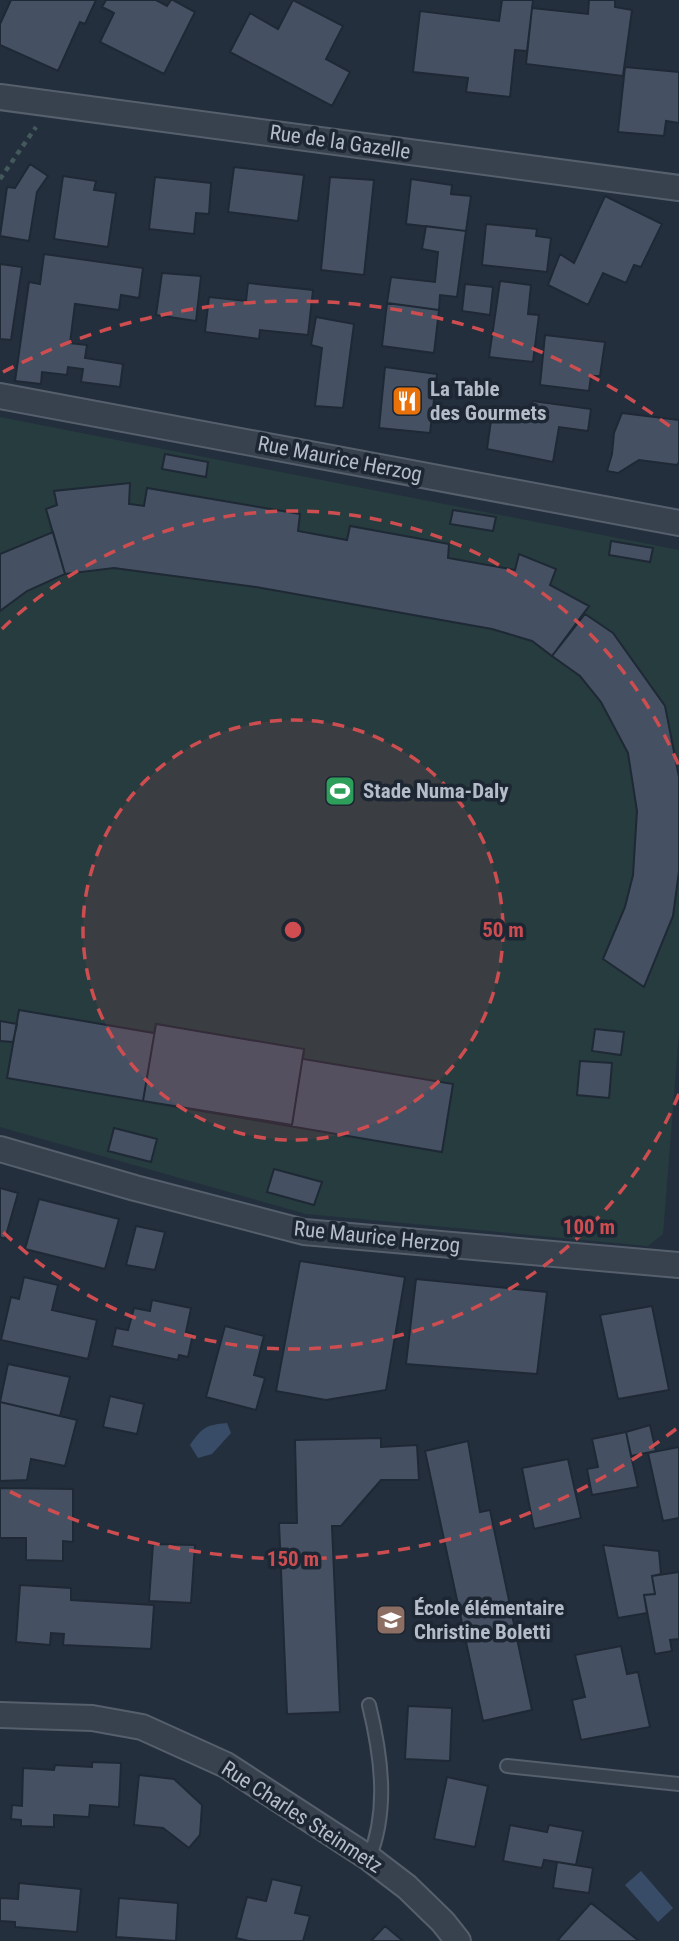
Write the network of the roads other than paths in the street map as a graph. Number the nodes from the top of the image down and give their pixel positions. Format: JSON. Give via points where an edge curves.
{"nodes":[{"id":1,"x":0,"y":97,"type":"edge"},
{"id":2,"x":679,"y":188,"type":"edge"},
{"id":3,"x":0,"y":396,"type":"edge"},
{"id":4,"x":679,"y":523,"type":"edge"},
{"id":5,"x":0,"y":1149,"type":"edge"},
{"id":6,"x":679,"y":1265,"type":"edge"},
{"id":7,"x":369,"y":1705,"type":"dead end"},
{"id":8,"x":0,"y":1715,"type":"edge"},
{"id":9,"x":507,"y":1766,"type":"dead end"},
{"id":10,"x":679,"y":1784,"type":"edge"},
{"id":11,"x":369,"y":1858,"type":"junction"},
{"id":12,"x":458,"y":1941,"type":"edge"}],
"edges":[{"from":1,"to":2,"type":"street","name":"Rue de la Gazelle"},
{"from":3,"to":4,"type":"street","name":"Rue Maurice Herzog"},
{"from":5,"to":6,"type":"street","name":"Rue Maurice Herzog","via":[[304,1232]]},
{"from":7,"to":11,"type":"lane","via":[[380,1774],[378,1830]]},
{"from":8,"to":11,"type":"street","name":"Rue Charles Steinmetz","via":[[92,1718],[162,1734],[238,1772]]},
{"from":9,"to":10,"type":"lane"},
{"from":11,"to":12,"type":"street","name":"Rue Charles Steinmetz","via":[[407,1887]]}]}
